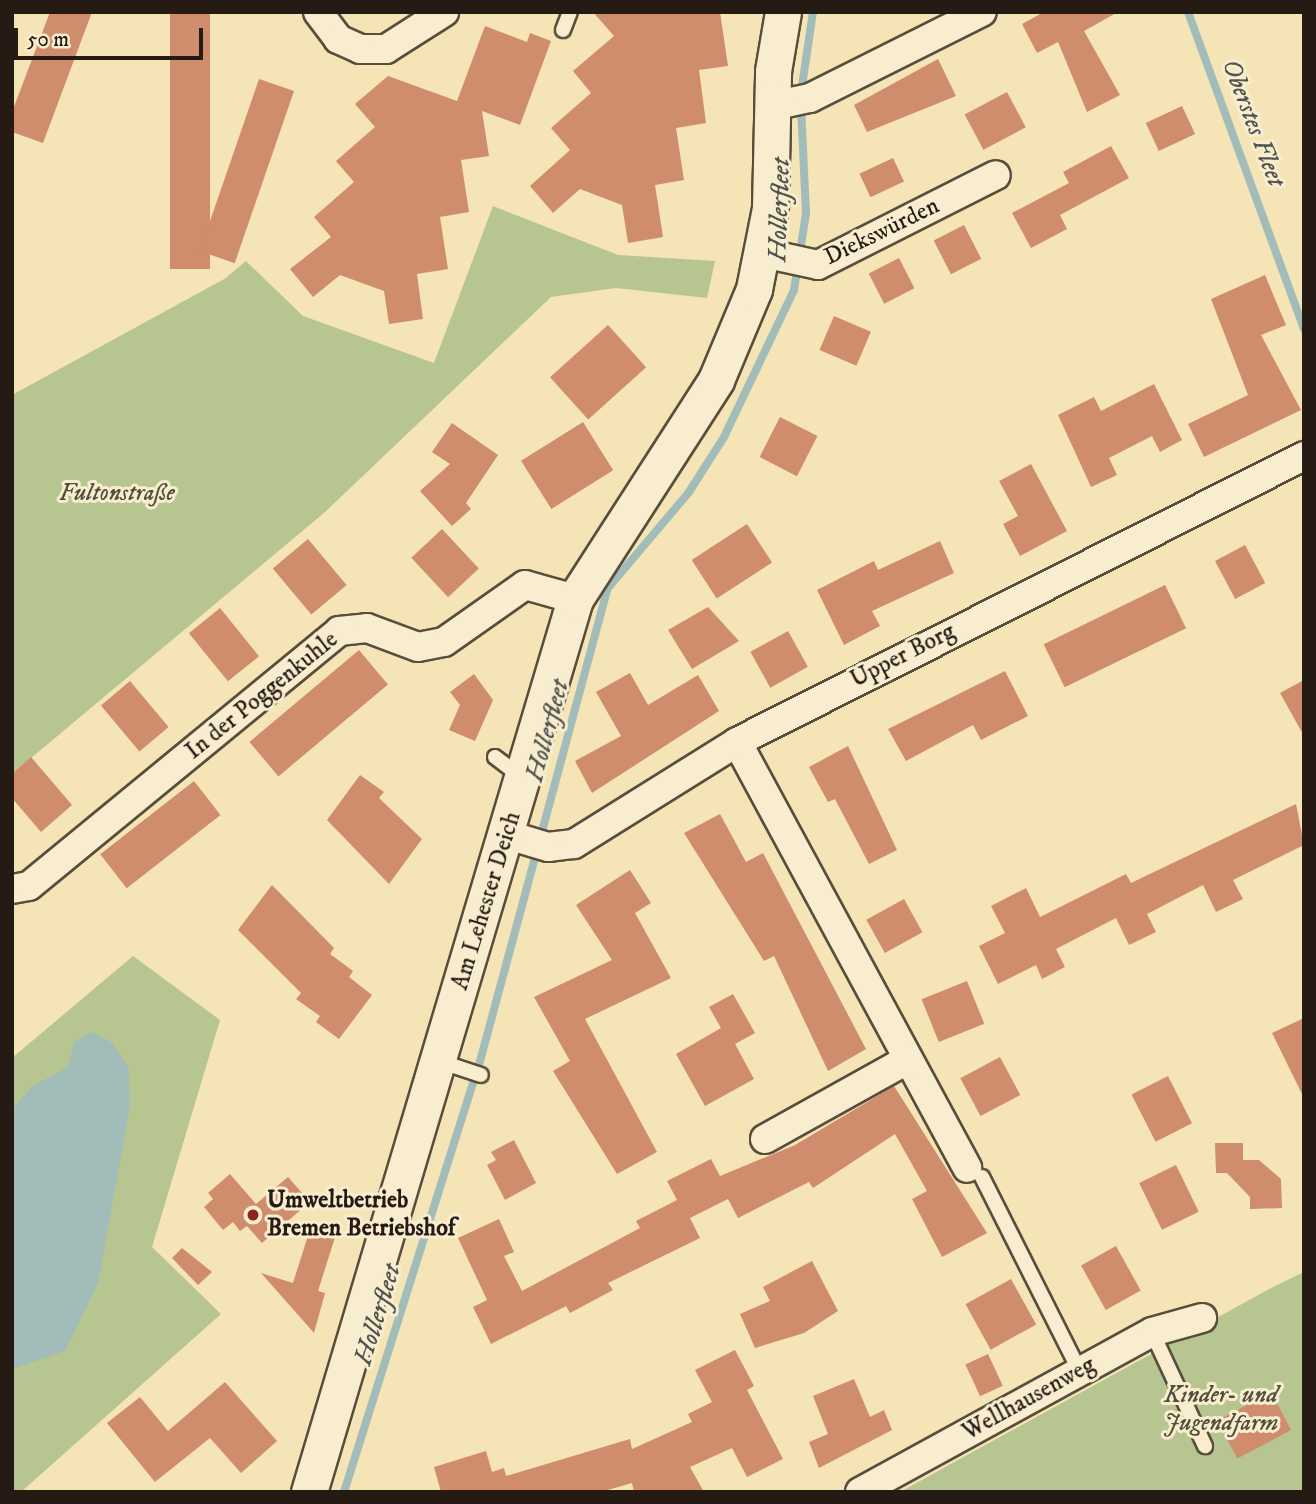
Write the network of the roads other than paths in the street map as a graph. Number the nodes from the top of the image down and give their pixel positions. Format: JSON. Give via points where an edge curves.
{"nodes":[{"id":1,"x":318,"y":12,"type":"edge"},
{"id":2,"x":444,"y":12,"type":"edge"},
{"id":3,"x":570,"y":12,"type":"edge"},
{"id":4,"x":783,"y":12,"type":"edge"},
{"id":5,"x":982,"y":12,"type":"edge"},
{"id":6,"x":563,"y":30,"type":"dead end"},
{"id":7,"x":792,"y":102,"type":"junction"},
{"id":8,"x":996,"y":175,"type":"dead end"},
{"id":9,"x":788,"y":258,"type":"junction"},
{"id":10,"x":1304,"y":456,"type":"edge"},
{"id":11,"x":575,"y":599,"type":"junction"},
{"id":12,"x":737,"y":742,"type":"junction"},
{"id":13,"x":495,"y":757,"type":"dead end"},
{"id":14,"x":524,"y":779,"type":"junction"},
{"id":15,"x":529,"y":842,"type":"junction"},
{"id":16,"x":12,"y":889,"type":"edge"},
{"id":17,"x":907,"y":1060,"type":"junction"},
{"id":18,"x":765,"y":1139,"type":"dead end"},
{"id":19,"x":975,"y":1172,"type":"joint"},
{"id":20,"x":1202,"y":1318,"type":"dead end"},
{"id":21,"x":1152,"y":1332,"type":"junction"},
{"id":22,"x":1079,"y":1370,"type":"junction"},
{"id":23,"x":1205,"y":1446,"type":"dead end"},
{"id":24,"x":309,"y":1492,"type":"edge"},
{"id":25,"x":860,"y":1492,"type":"edge"}],
"edges":[{"from":1,"to":2,"type":"street","via":[[338,38],[373,49],[386,49]]},
{"from":3,"to":6,"type":"lane"},
{"from":4,"to":7,"type":"street","name":"Am Lehester Deich"},
{"from":5,"to":7,"type":"street"},
{"from":7,"to":9,"type":"street","name":"Am Lehester Deich"},
{"from":8,"to":9,"type":"street","name":"Diekswürden","via":[[831,260]]},
{"from":9,"to":11,"type":"street","name":"Am Lehester Deich","via":[[716,380]]},
{"from":10,"to":12,"type":"street","name":"Upper Borg"},
{"from":11,"to":14,"type":"street","name":"Am Lehester Deich"},
{"from":11,"to":16,"type":"street","name":"In der Poggenkuhle","via":[[525,585],[444,642],[418,647],[368,628],[339,631],[29,886]]},
{"from":12,"to":15,"type":"street","name":"Upper Borg","via":[[597,832]]},
{"from":12,"to":17,"type":"street"},
{"from":13,"to":14,"type":"lane"},
{"from":14,"to":15,"type":"street","name":"Am Lehester Deich"},
{"from":15,"to":24,"type":"street","name":"Am Lehester Deich","via":[[463,1069]]},
{"from":17,"to":18,"type":"street"},
{"from":17,"to":19,"type":"street"},
{"from":19,"to":22,"type":"lane"},
{"from":20,"to":21,"type":"street","name":"Wellhausenweg"},
{"from":21,"to":22,"type":"street","name":"Wellhausenweg"},
{"from":21,"to":23,"type":"lane"},
{"from":22,"to":25,"type":"street","name":"Wellhausenweg"}]}
